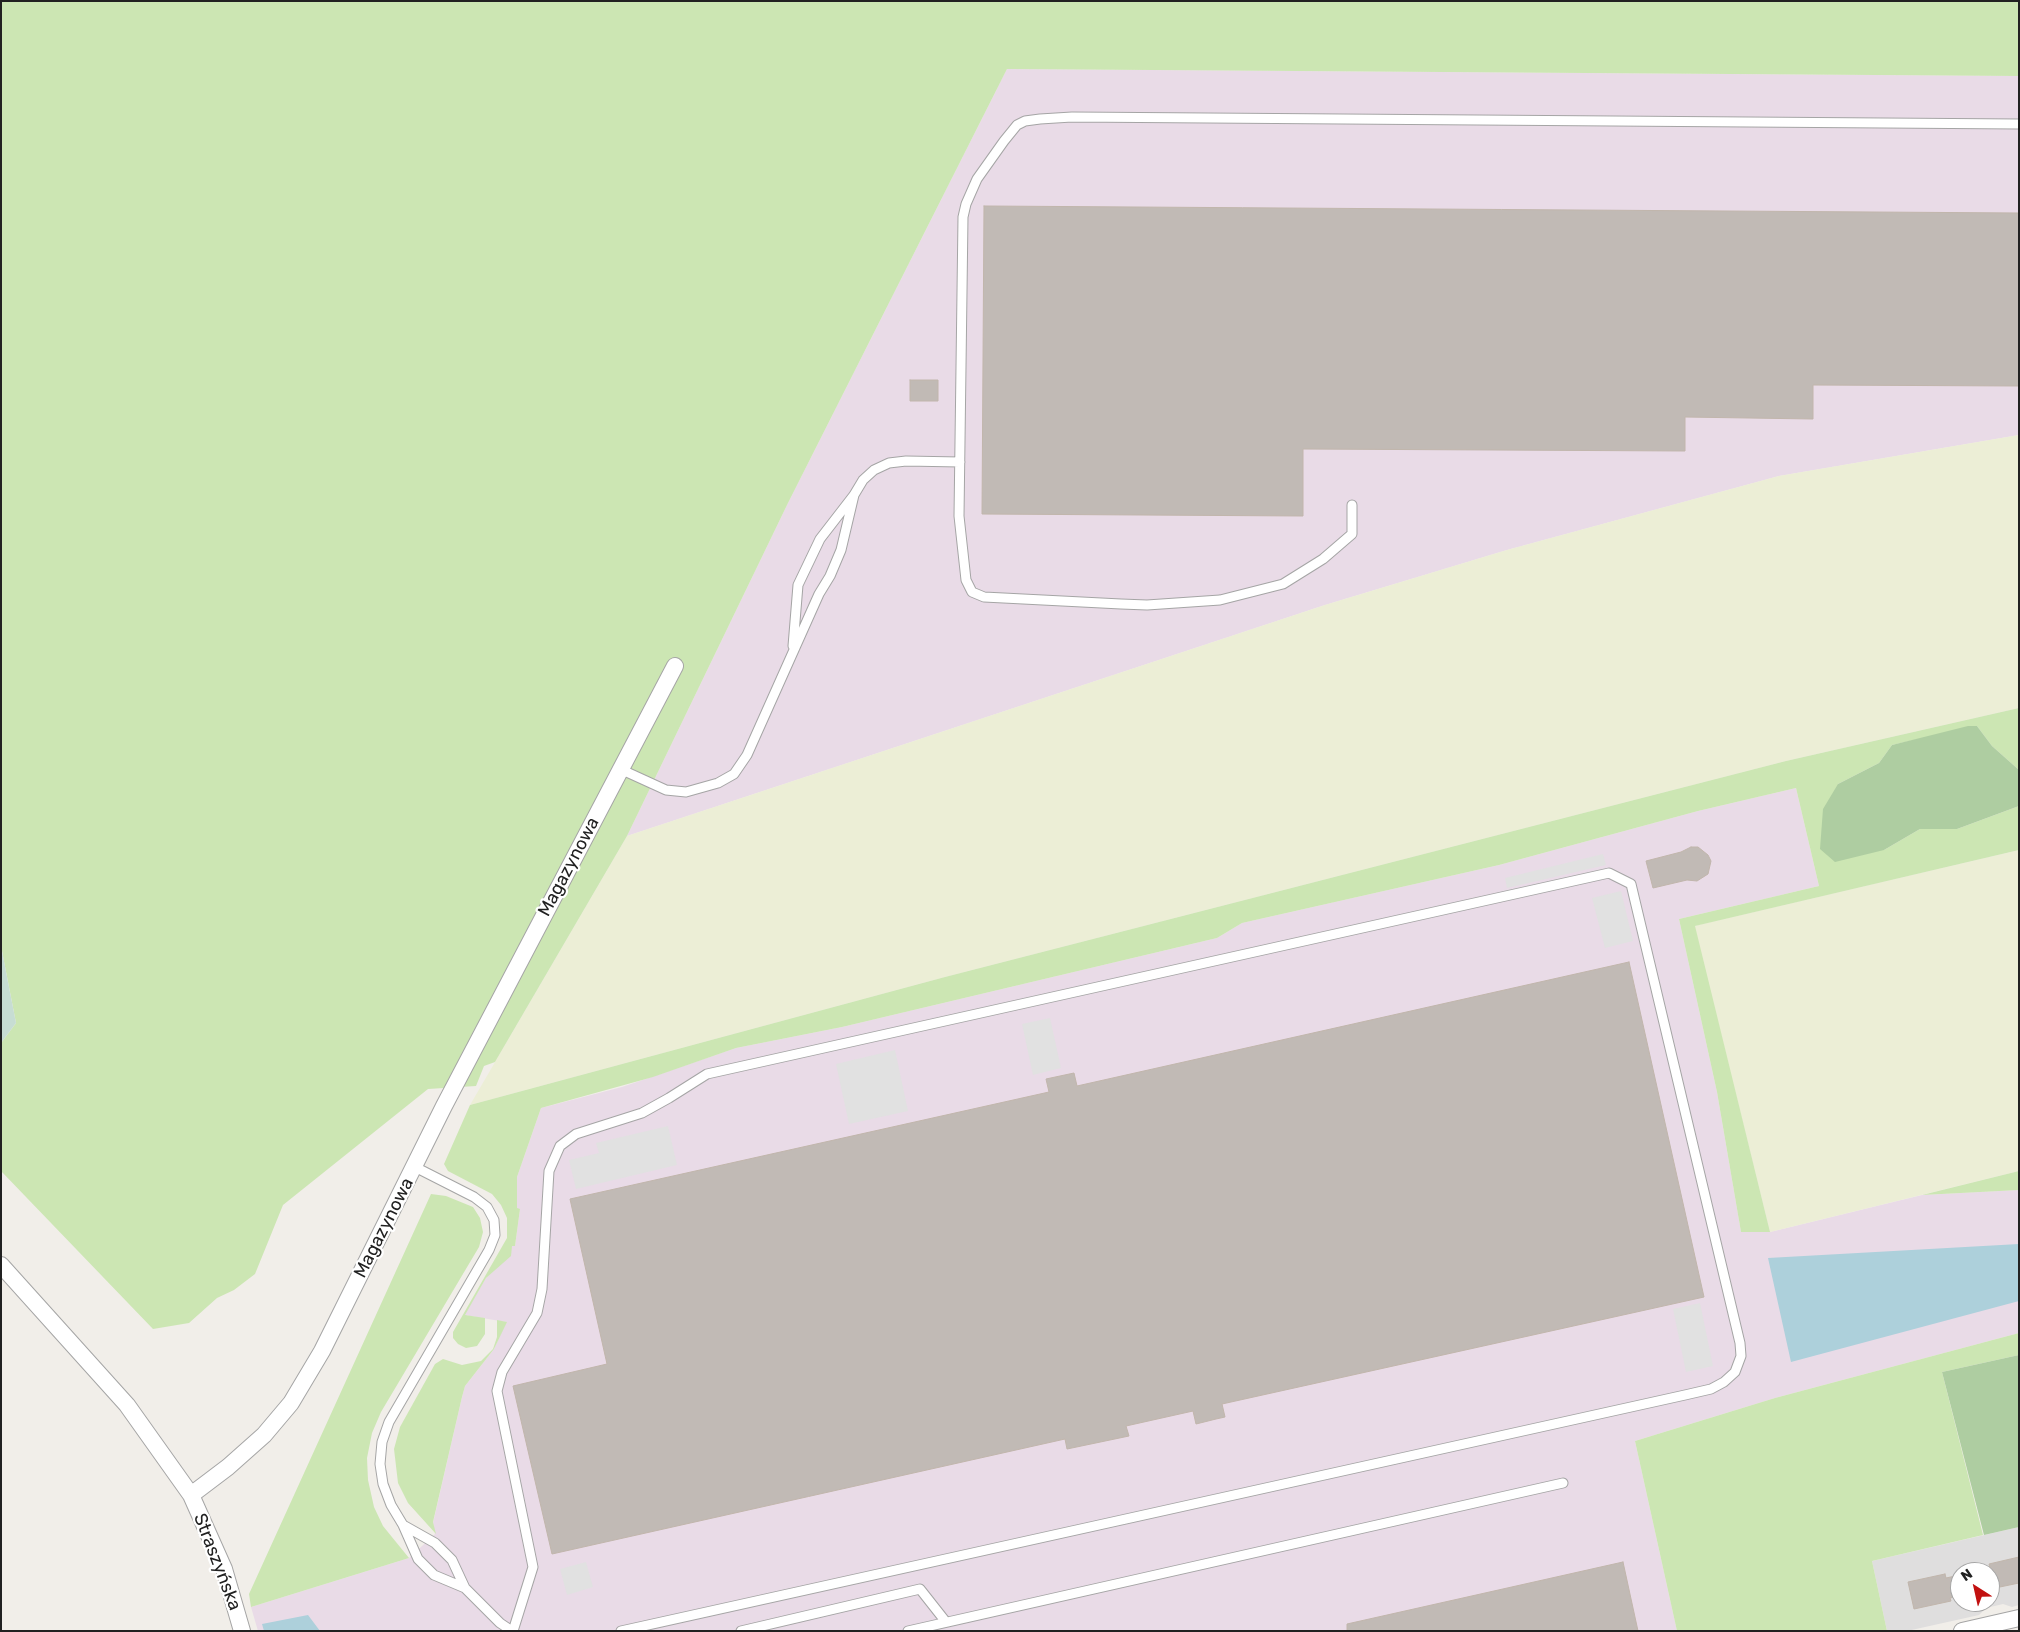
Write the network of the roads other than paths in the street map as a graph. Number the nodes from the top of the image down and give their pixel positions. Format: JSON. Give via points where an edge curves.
{"nodes":[{"id":1,"x":2019,"y":124,"type":"edge"},
{"id":2,"x":960,"y":462,"type":"junction"},
{"id":3,"x":854,"y":495,"type":"junction"},
{"id":4,"x":1352,"y":505,"type":"dead end"},
{"id":5,"x":792,"y":654,"type":"junction"},
{"id":6,"x":675,"y":666,"type":"dead end"},
{"id":7,"x":620,"y":769,"type":"junction"},
{"id":8,"x":415,"y":1167,"type":"junction"},
{"id":9,"x":1,"y":1265,"type":"edge"},
{"id":10,"x":1563,"y":1483,"type":"dead end"},
{"id":11,"x":191,"y":1494,"type":"junction"},
{"id":12,"x":403,"y":1525,"type":"junction"},
{"id":13,"x":465,"y":1588,"type":"junction"},
{"id":14,"x":2019,"y":1618,"type":"edge"},
{"id":15,"x":946,"y":1622,"type":"junction"},
{"id":16,"x":242,"y":1631,"type":"edge"},
{"id":17,"x":512,"y":1631,"type":"edge"},
{"id":18,"x":622,"y":1631,"type":"edge"},
{"id":19,"x":741,"y":1631,"type":"edge"},
{"id":20,"x":908,"y":1631,"type":"edge"},
{"id":21,"x":1962,"y":1631,"type":"edge"}],
"edges":[{"from":1,"to":2,"type":"lane","via":[[1082,118],[1025,121],[1011,130],[977,179],[963,217]]},
{"from":2,"to":3,"type":"lane","via":[[889,463],[863,480]]},
{"from":2,"to":4,"type":"lane","via":[[959,516],[966,580],[972,592],[984,597],[1147,605],[1220,600],[1271,588],[1323,559],[1352,534]]},
{"from":3,"to":5,"type":"lane","via":[[841,550]]},
{"from":3,"to":5,"type":"lane","via":[[820,539],[798,585]]},
{"from":5,"to":7,"type":"lane","via":[[747,755],[729,779],[697,791],[675,792]]},
{"from":6,"to":7,"type":"street","name":"Magazynowa"},
{"from":7,"to":8,"type":"street","name":"Magazynowa"},
{"from":8,"to":11,"type":"street","name":"Magazynowa","via":[[322,1351],[291,1403],[264,1435]]},
{"from":8,"to":12,"type":"lane","via":[[487,1207],[494,1220],[495,1235],[389,1422],[382,1442],[380,1464],[384,1484]]},
{"from":9,"to":11,"type":"street","via":[[127,1405]]},
{"from":10,"to":15,"type":"lane"},
{"from":11,"to":16,"type":"street","name":"Straszyńska","via":[[224,1569]]},
{"from":12,"to":13,"type":"lane","via":[[435,1543],[452,1560]]},
{"from":12,"to":13,"type":"lane","via":[[418,1559],[434,1575]]},
{"from":13,"to":17,"type":"lane"},
{"from":14,"to":21,"type":"street"},
{"from":15,"to":19,"type":"lane","via":[[920,1589]]},
{"from":15,"to":20,"type":"lane"},
{"from":17,"to":18,"type":"lane","via":[[533,1567],[497,1391],[502,1372],[537,1313],[542,1289],[549,1171],[560,1146],[576,1134],[642,1112],[707,1074],[1609,873],[1631,884],[1740,1343],[1735,1372],[1724,1382],[1685,1396]]}]}
